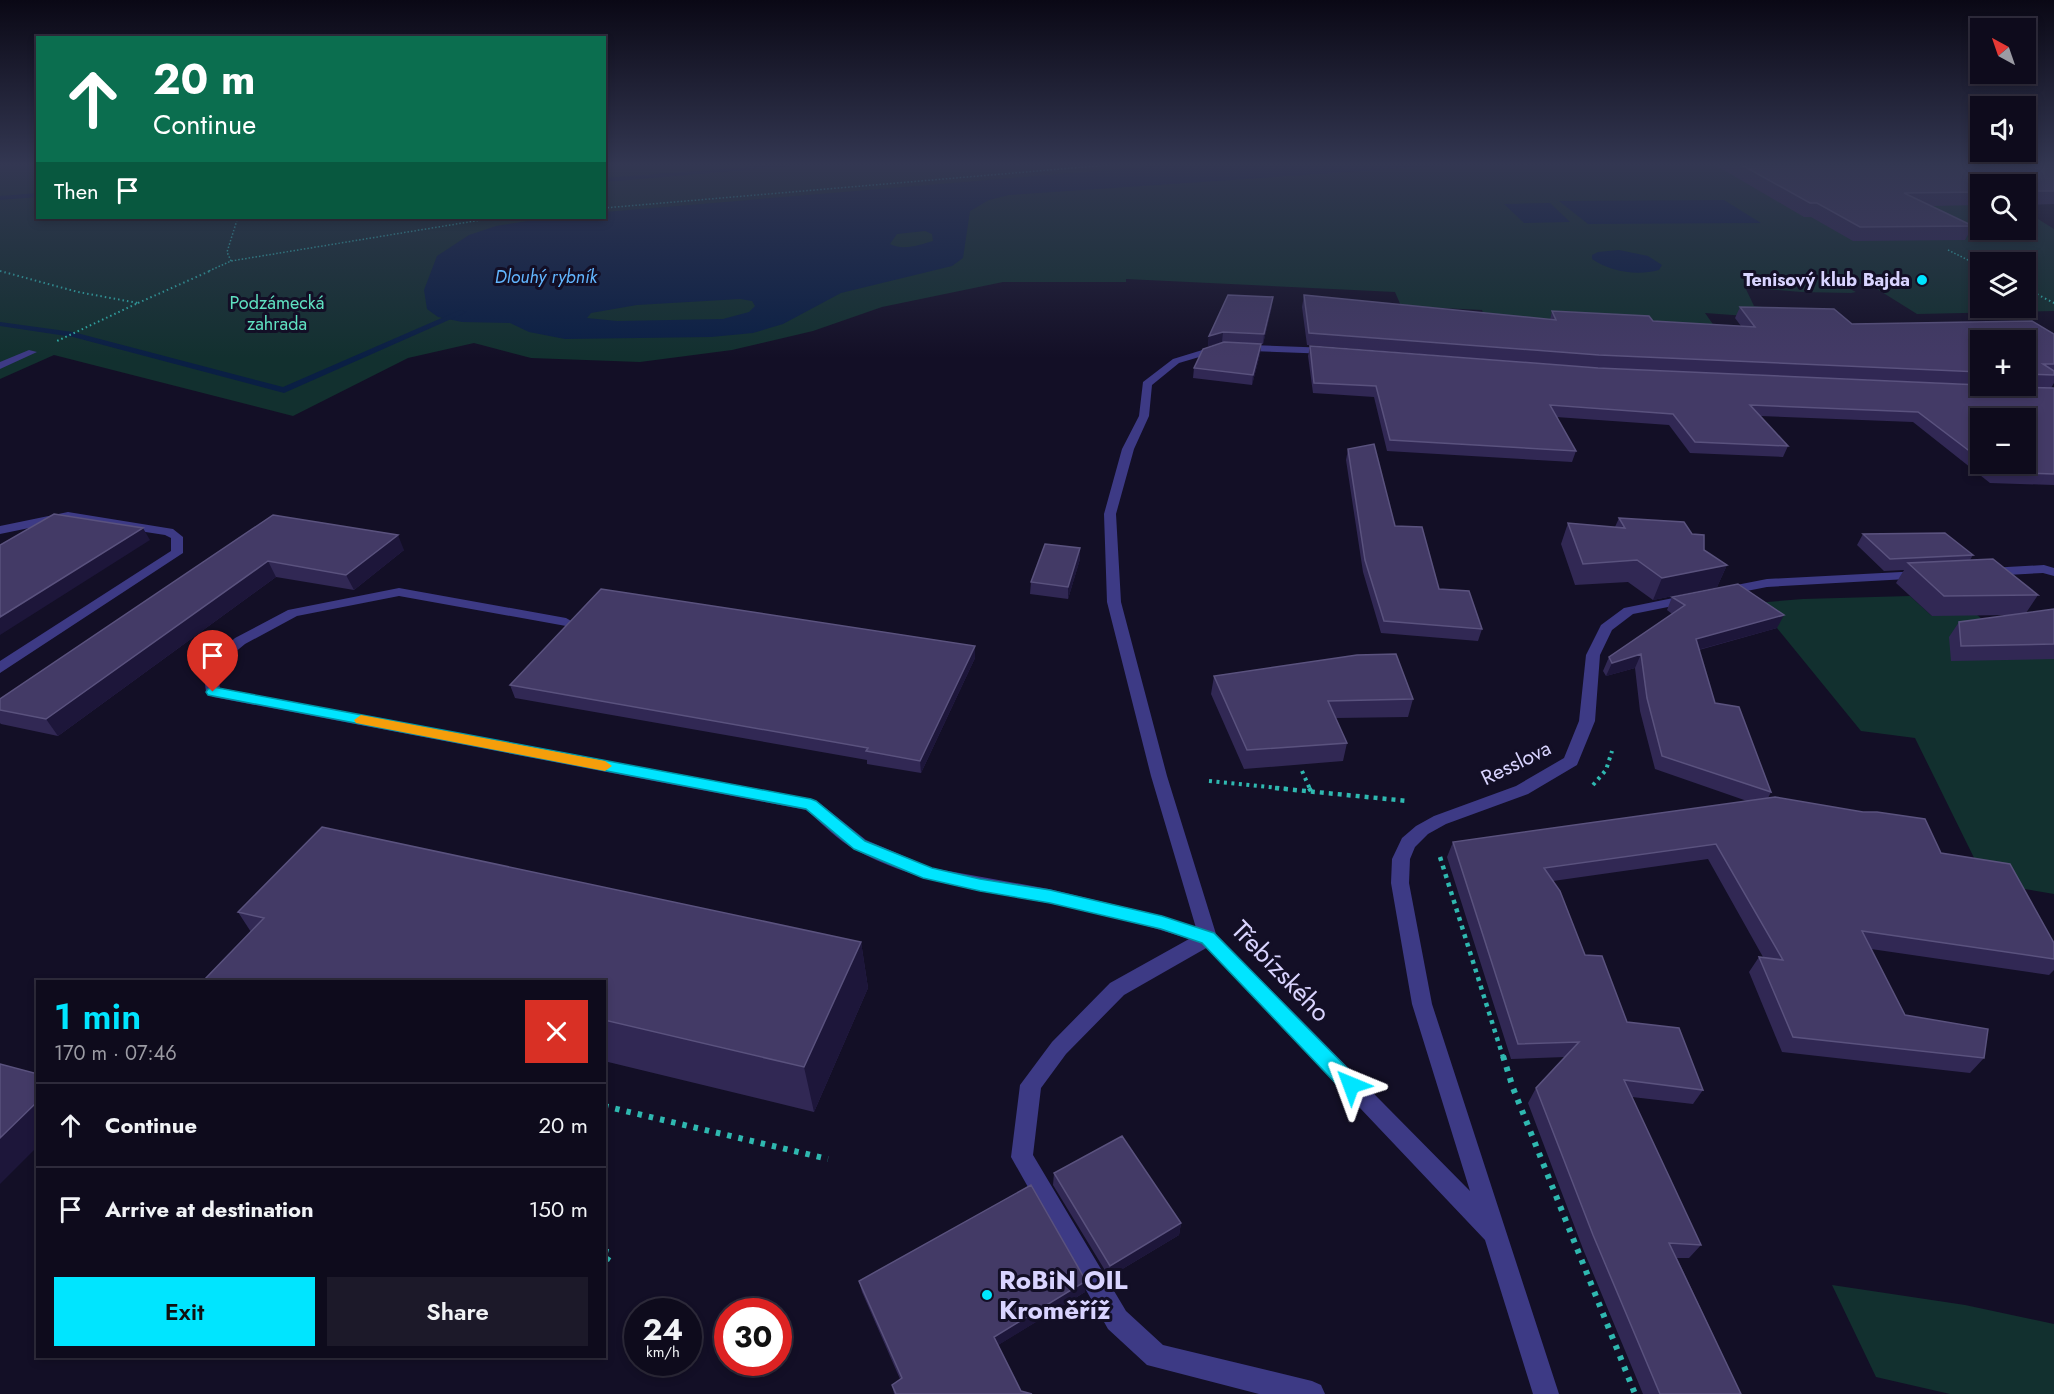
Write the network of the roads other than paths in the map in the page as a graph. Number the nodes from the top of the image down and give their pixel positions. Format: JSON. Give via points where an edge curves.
{"nodes":[{"id":1,"x":32,"y":352,"type":"dead end"},
{"id":2,"x":1338,"y":352,"type":"edge"},
{"id":3,"x":0,"y":366,"type":"edge"},
{"id":4,"x":0,"y":530,"type":"edge"},
{"id":5,"x":1977,"y":572,"type":"edge"},
{"id":6,"x":2054,"y":572,"type":"edge"},
{"id":7,"x":1932,"y":575,"type":"edge"},
{"id":8,"x":566,"y":622,"type":"edge"},
{"id":9,"x":0,"y":668,"type":"edge"},
{"id":10,"x":1208,"y":938,"type":"junction"},
{"id":11,"x":1494,"y":1233,"type":"junction"},
{"id":12,"x":1311,"y":1394,"type":"edge"},
{"id":13,"x":1546,"y":1394,"type":"edge"}],
"edges":[{"from":1,"to":3,"type":"street"},
{"from":2,"to":10,"type":"street","name":"Třebízského","via":[[1222,347],[1176,361],[1147,384],[1143,416],[1128,449],[1110,514],[1114,602],[1159,776]]},
{"from":4,"to":9,"type":"street","via":[[68,516],[169,532],[177,537],[177,553]]},
{"from":5,"to":6,"type":"street"},
{"from":7,"to":11,"type":"street","name":"Resslova","via":[[1767,583],[1629,611],[1606,628],[1593,655],[1587,721],[1571,761],[1522,790],[1440,820],[1408,843],[1401,859],[1400,883],[1422,1004]]},
{"from":8,"to":10,"type":"street","via":[[399,592],[303,610],[240,640],[210,666],[213,692],[811,805],[860,845],[929,874],[1050,896],[1162,922]]},
{"from":10,"to":11,"type":"street","name":"Třebízského"},
{"from":10,"to":12,"type":"street","via":[[1117,989],[1059,1048],[1031,1085],[1022,1157],[1118,1320],[1156,1356]]},
{"from":11,"to":13,"type":"street","name":"Třebízského"}]}
